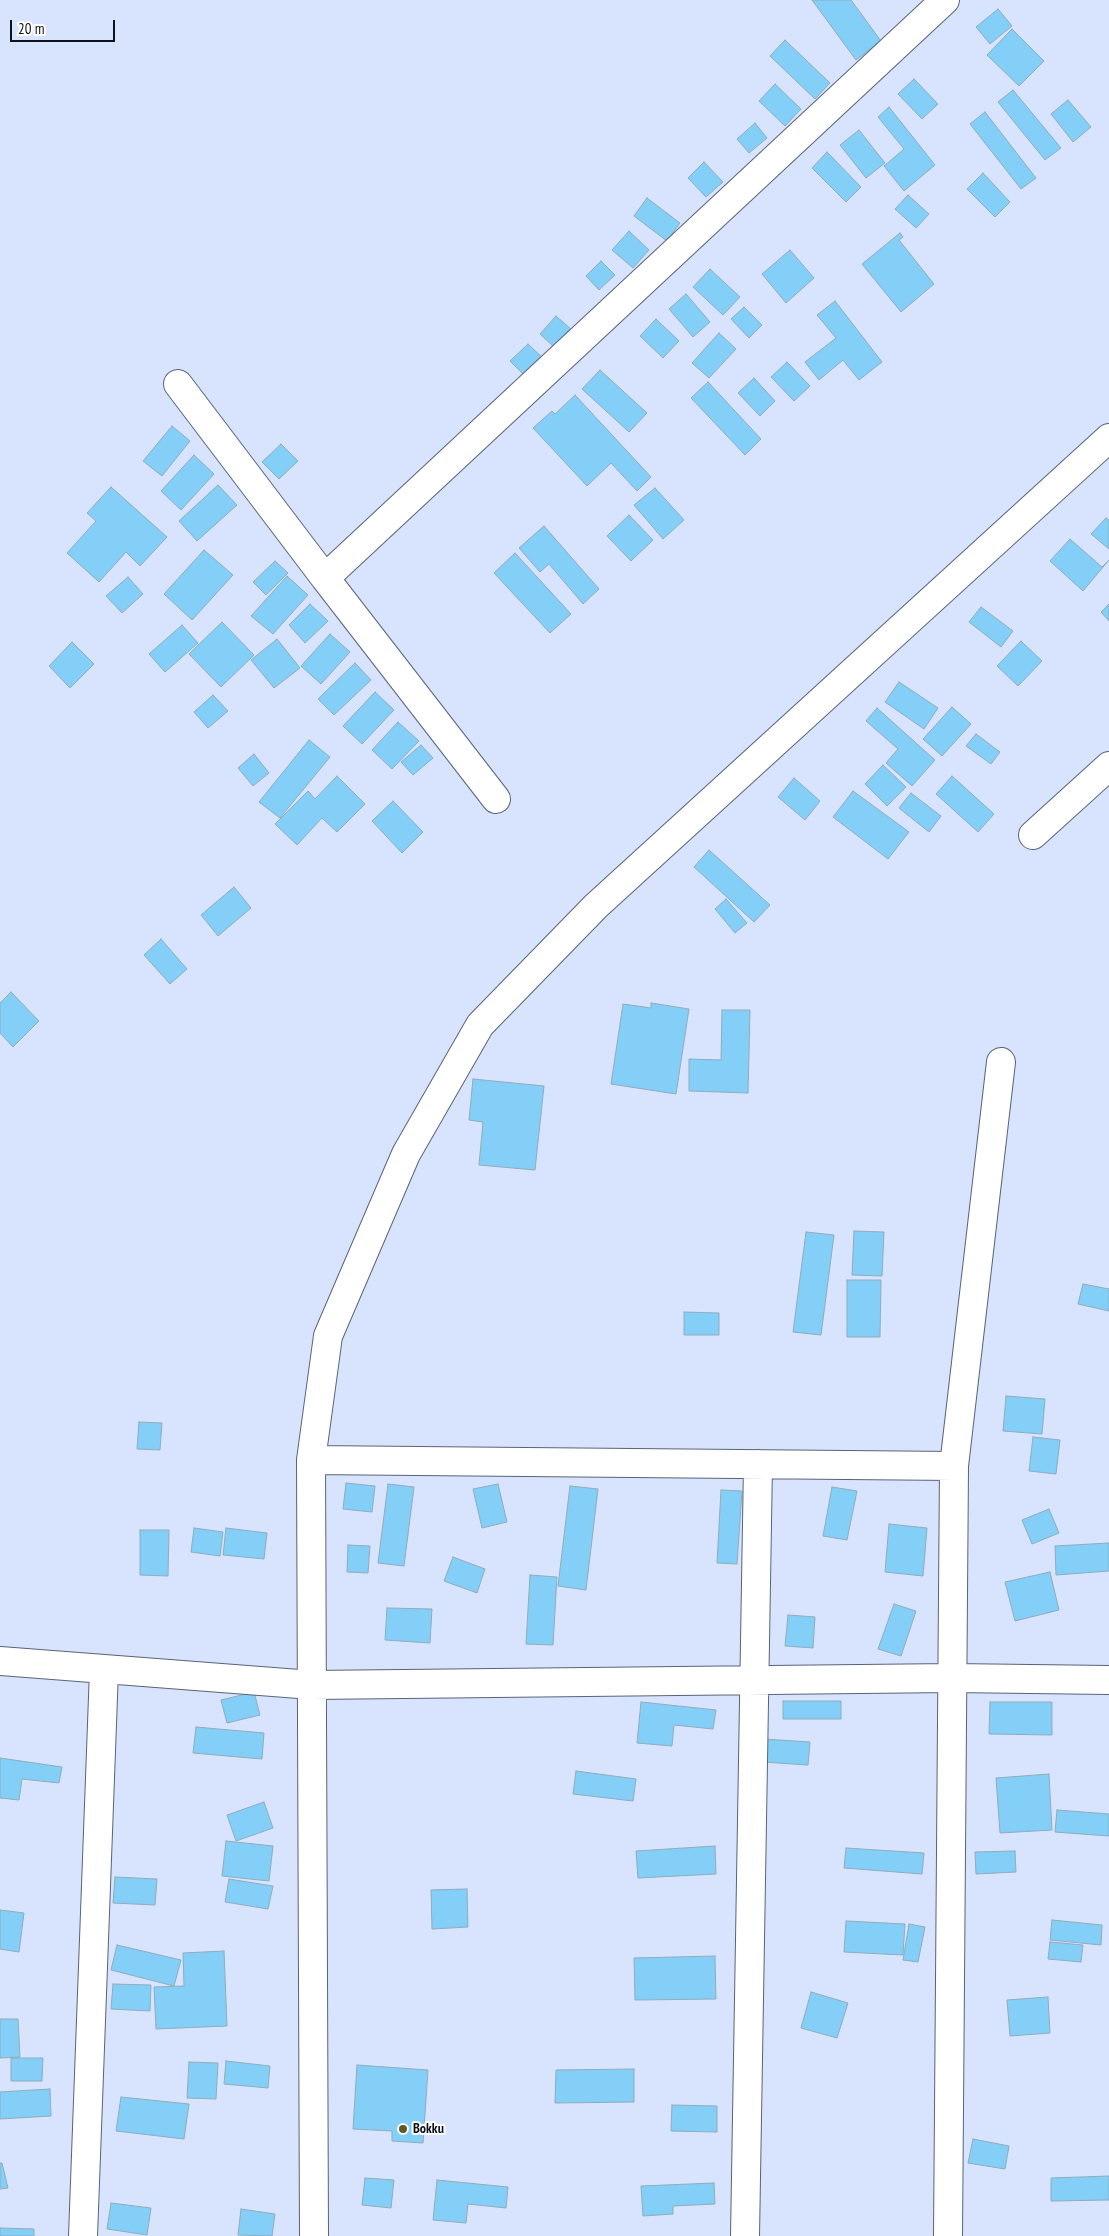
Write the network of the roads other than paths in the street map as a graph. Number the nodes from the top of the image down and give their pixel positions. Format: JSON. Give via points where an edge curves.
{"nodes":[{"id":1,"x":945,"y":0,"type":"edge"},
{"id":2,"x":178,"y":384,"type":"dead end"},
{"id":3,"x":1109,"y":438,"type":"edge"},
{"id":4,"x":325,"y":578,"type":"junction"},
{"id":5,"x":1109,"y":766,"type":"edge"},
{"id":6,"x":496,"y":800,"type":"dead end"},
{"id":7,"x":1033,"y":835,"type":"dead end"},
{"id":8,"x":1001,"y":1062,"type":"dead end"},
{"id":9,"x":311,"y":1460,"type":"junction"},
{"id":10,"x":758,"y":1464,"type":"junction"},
{"id":11,"x":954,"y":1466,"type":"junction"},
{"id":12,"x":0,"y":1661,"type":"edge"},
{"id":13,"x":104,"y":1670,"type":"junction"},
{"id":14,"x":952,"y":1678,"type":"junction"},
{"id":15,"x":754,"y":1680,"type":"junction"},
{"id":16,"x":1109,"y":1680,"type":"edge"},
{"id":17,"x":312,"y":1685,"type":"junction"},
{"id":18,"x":83,"y":2236,"type":"edge"},
{"id":19,"x":314,"y":2236,"type":"edge"},
{"id":20,"x":745,"y":2236,"type":"edge"},
{"id":21,"x":948,"y":2236,"type":"edge"}],
"edges":[{"from":1,"to":4,"type":"street"},
{"from":2,"to":4,"type":"street"},
{"from":3,"to":9,"type":"street","via":[[596,906],[480,1025],[406,1154],[328,1336]]},
{"from":4,"to":6,"type":"street"},
{"from":5,"to":7,"type":"street"},
{"from":8,"to":11,"type":"street"},
{"from":9,"to":10,"type":"street"},
{"from":9,"to":17,"type":"street"},
{"from":10,"to":11,"type":"street"},
{"from":10,"to":15,"type":"street"},
{"from":11,"to":14,"type":"street"},
{"from":12,"to":13,"type":"street"},
{"from":13,"to":17,"type":"street"},
{"from":13,"to":18,"type":"street"},
{"from":14,"to":15,"type":"street"},
{"from":14,"to":16,"type":"street"},
{"from":14,"to":21,"type":"street"},
{"from":15,"to":17,"type":"street"},
{"from":15,"to":20,"type":"street"},
{"from":17,"to":19,"type":"street"}]}
